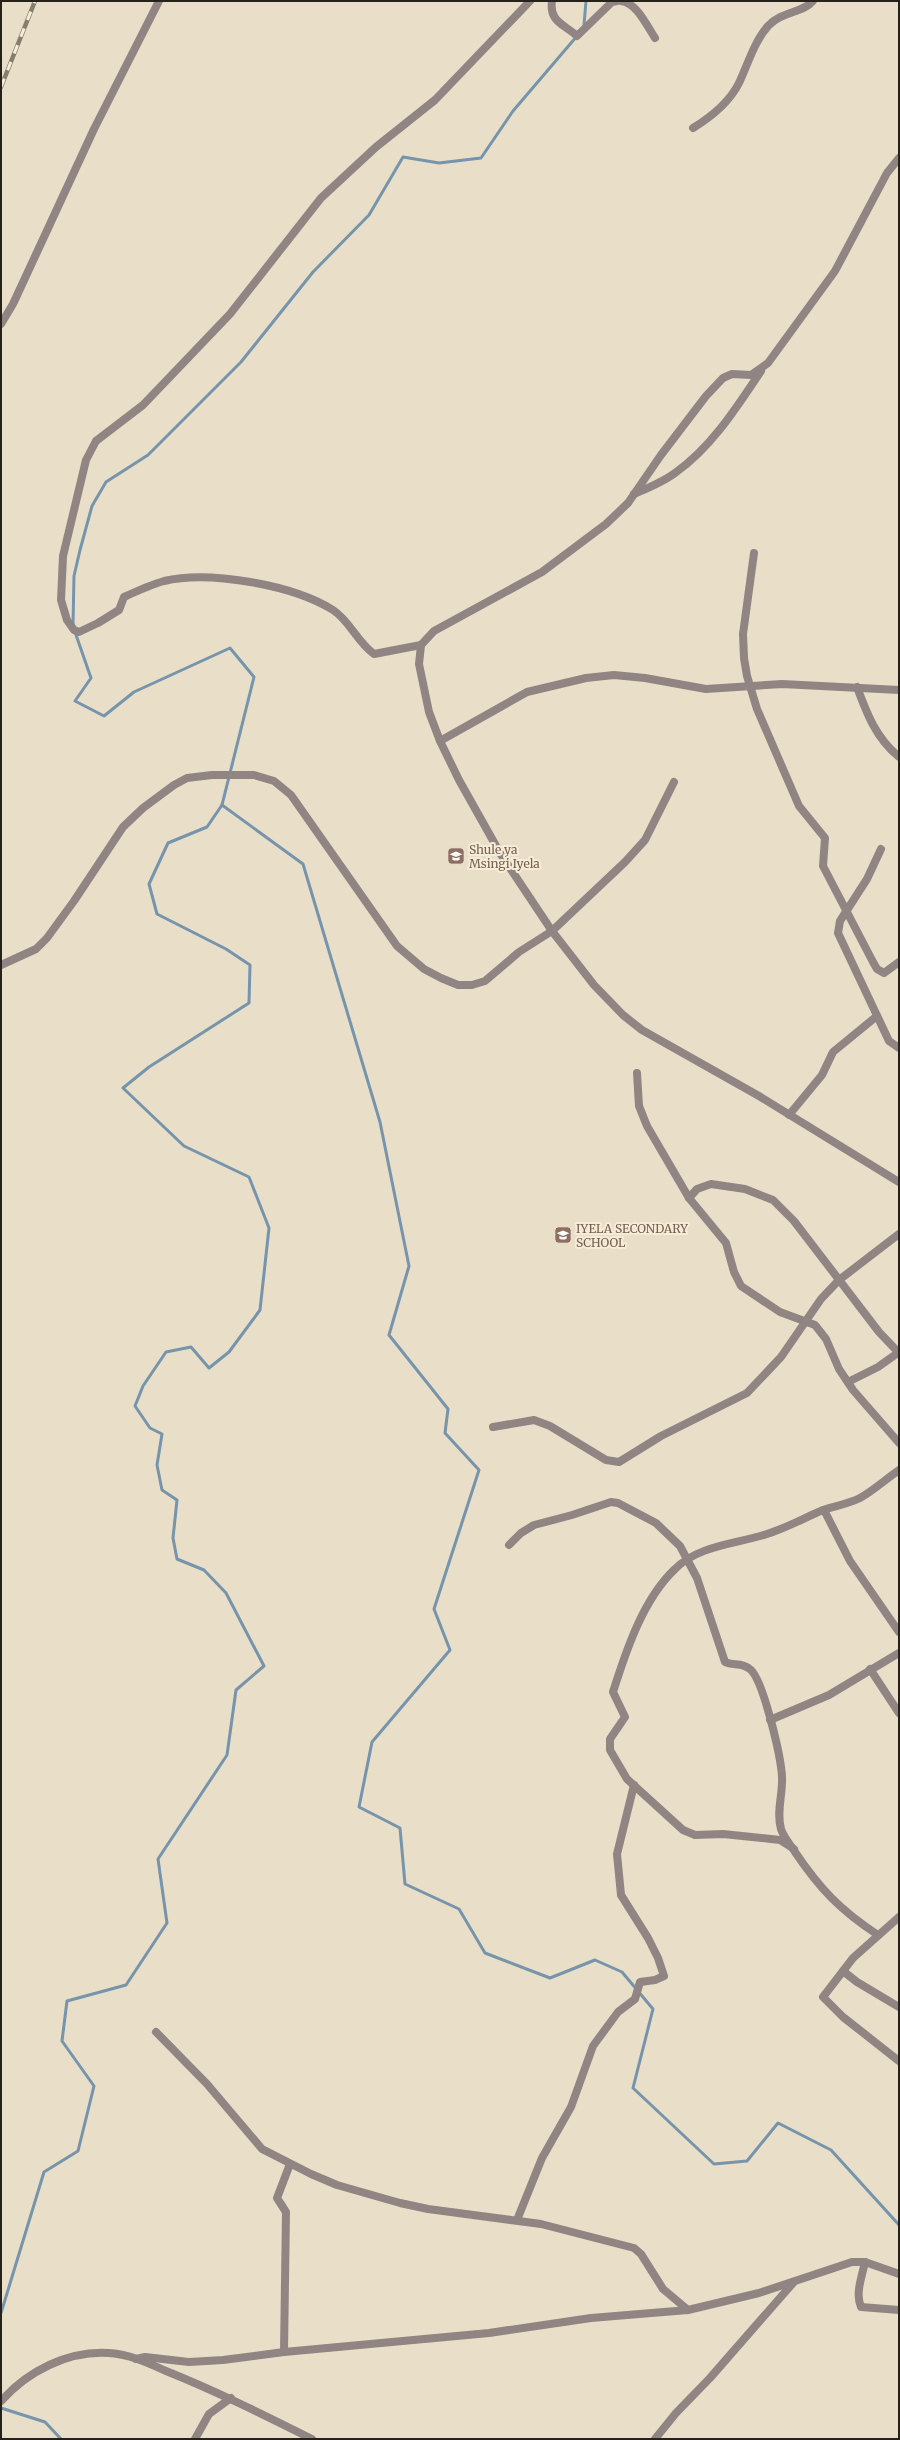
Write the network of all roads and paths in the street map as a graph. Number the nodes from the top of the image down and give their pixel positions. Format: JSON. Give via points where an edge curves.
{"nodes":[{"id":1,"x":159,"y":1,"type":"edge"},
{"id":2,"x":530,"y":1,"type":"edge"},
{"id":3,"x":552,"y":1,"type":"edge"},
{"id":4,"x":617,"y":1,"type":"edge"},
{"id":5,"x":621,"y":1,"type":"edge"},
{"id":6,"x":813,"y":1,"type":"edge"},
{"id":7,"x":655,"y":38,"type":"dead end"},
{"id":8,"x":693,"y":128,"type":"dead end"},
{"id":9,"x":899,"y":158,"type":"edge"},
{"id":10,"x":1,"y":324,"type":"edge"},
{"id":11,"x":763,"y":367,"type":"junction"},
{"id":12,"x":634,"y":494,"type":"junction"},
{"id":13,"x":754,"y":553,"type":"dead end"},
{"id":14,"x":421,"y":645,"type":"junction"},
{"id":15,"x":750,"y":685,"type":"junction"},
{"id":16,"x":857,"y":687,"type":"junction"},
{"id":17,"x":899,"y":690,"type":"edge"},
{"id":18,"x":440,"y":741,"type":"junction"},
{"id":19,"x":899,"y":757,"type":"edge"},
{"id":20,"x":674,"y":782,"type":"dead end"},
{"id":21,"x":881,"y":849,"type":"dead end"},
{"id":22,"x":848,"y":910,"type":"junction"},
{"id":23,"x":552,"y":931,"type":"junction"},
{"id":24,"x":899,"y":962,"type":"edge"},
{"id":25,"x":1,"y":965,"type":"edge"},
{"id":26,"x":877,"y":1016,"type":"junction"},
{"id":27,"x":899,"y":1048,"type":"edge"},
{"id":28,"x":637,"y":1073,"type":"dead end"},
{"id":29,"x":789,"y":1116,"type":"junction"},
{"id":30,"x":899,"y":1182,"type":"edge"},
{"id":31,"x":689,"y":1198,"type":"junction"},
{"id":32,"x":899,"y":1234,"type":"edge"},
{"id":33,"x":839,"y":1280,"type":"junction"},
{"id":34,"x":805,"y":1320,"type":"junction"},
{"id":35,"x":899,"y":1352,"type":"edge"},
{"id":36,"x":848,"y":1382,"type":"junction"},
{"id":37,"x":493,"y":1427,"type":"dead end"},
{"id":38,"x":899,"y":1443,"type":"edge"},
{"id":39,"x":899,"y":1470,"type":"edge"},
{"id":40,"x":824,"y":1510,"type":"junction"},
{"id":41,"x":509,"y":1545,"type":"dead end"},
{"id":42,"x":687,"y":1559,"type":"junction"},
{"id":43,"x":899,"y":1632,"type":"edge"},
{"id":44,"x":899,"y":1653,"type":"edge"},
{"id":45,"x":870,"y":1669,"type":"junction"},
{"id":46,"x":899,"y":1713,"type":"edge"},
{"id":47,"x":770,"y":1720,"type":"junction"},
{"id":48,"x":634,"y":1785,"type":"junction"},
{"id":49,"x":794,"y":1849,"type":"junction"},
{"id":50,"x":899,"y":1917,"type":"edge"},
{"id":51,"x":878,"y":1935,"type":"junction"},
{"id":52,"x":843,"y":1971,"type":"junction"},
{"id":53,"x":899,"y":2007,"type":"edge"},
{"id":54,"x":156,"y":2032,"type":"dead end"},
{"id":55,"x":899,"y":2061,"type":"edge"},
{"id":56,"x":290,"y":2164,"type":"junction"},
{"id":57,"x":517,"y":2220,"type":"junction"},
{"id":58,"x":864,"y":2262,"type":"junction"},
{"id":59,"x":899,"y":2274,"type":"edge"},
{"id":60,"x":793,"y":2282,"type":"junction"},
{"id":61,"x":688,"y":2310,"type":"junction"},
{"id":62,"x":899,"y":2310,"type":"edge"},
{"id":63,"x":284,"y":2352,"type":"junction"},
{"id":64,"x":136,"y":2358,"type":"junction"},
{"id":65,"x":231,"y":2398,"type":"junction"},
{"id":66,"x":1,"y":2401,"type":"edge"},
{"id":67,"x":195,"y":2439,"type":"edge"},
{"id":68,"x":312,"y":2439,"type":"edge"},
{"id":69,"x":655,"y":2439,"type":"edge"}],
"edges":[{"from":1,"to":10,"type":"street","via":[[94,129]]},
{"from":2,"to":14,"type":"street","via":[[435,100],[376,147],[321,198],[230,314],[143,405],[96,442],[86,460],[63,556],[61,600],[67,620],[76,631],[83,631],[119,610],[124,597],[163,581],[217,579],[265,584],[318,602],[338,614],[374,654]]},
{"from":3,"to":4,"type":"street","via":[[554,20],[577,36],[612,2]]},
{"from":5,"to":7,"type":"street","via":[[630,5],[641,16]]},
{"from":6,"to":8,"type":"street","via":[[802,9],[782,15],[768,26],[730,96]]},
{"from":9,"to":11,"type":"street","via":[[887,173],[835,271]]},
{"from":11,"to":12,"type":"street","via":[[729,416],[696,455],[675,474]]},
{"from":11,"to":12,"type":"street","via":[[751,375],[727,376],[716,384]]},
{"from":12,"to":14,"type":"street","via":[[606,524],[542,572],[434,631]]},
{"from":13,"to":15,"type":"street","via":[[744,612],[743,648]]},
{"from":14,"to":18,"type":"street","via":[[419,664],[425,698]]},
{"from":15,"to":16,"type":"street","via":[[818,684]]},
{"from":15,"to":18,"type":"street","via":[[706,689],[614,675],[586,678],[527,692]]},
{"from":15,"to":22,"type":"street","via":[[768,738],[799,806],[825,838],[823,866]]},
{"from":16,"to":17,"type":"street"},
{"from":16,"to":19,"type":"street","via":[[870,722],[878,735]]},
{"from":18,"to":23,"type":"street","via":[[500,853]]},
{"from":20,"to":23,"type":"street","via":[[639,848]]},
{"from":21,"to":22,"type":"street"},
{"from":22,"to":24,"type":"street","via":[[877,969],[889,972]]},
{"from":22,"to":26,"type":"street","via":[[840,921],[838,933]]},
{"from":23,"to":25,"type":"street","via":[[519,952],[485,981],[472,985],[458,985],[441,978],[424,969],[397,946],[291,794],[274,782],[254,775],[212,775],[187,778],[143,808],[123,827],[48,938],[36,949]]},
{"from":23,"to":29,"type":"street","via":[[594,985],[623,1015],[642,1030],[759,1096]]},
{"from":26,"to":27,"type":"street","via":[[889,1041]]},
{"from":26,"to":29,"type":"street","via":[[833,1052],[822,1076]]},
{"from":28,"to":31,"type":"street","via":[[639,1106],[647,1126]]},
{"from":29,"to":30,"type":"street"},
{"from":31,"to":33,"type":"street","via":[[700,1187],[715,1184],[745,1189],[773,1200],[794,1221]]},
{"from":31,"to":34,"type":"street","via":[[726,1243],[741,1286],[780,1312]]},
{"from":32,"to":33,"type":"street"},
{"from":33,"to":34,"type":"street"},
{"from":33,"to":35,"type":"street"},
{"from":34,"to":36,"type":"street","via":[[815,1325],[826,1339]]},
{"from":34,"to":37,"type":"street","via":[[776,1364],[747,1393],[662,1436],[619,1462],[601,1458],[550,1426],[534,1420]]},
{"from":35,"to":36,"type":"street","via":[[878,1367]]},
{"from":36,"to":38,"type":"street"},
{"from":39,"to":40,"type":"street","via":[[860,1498]]},
{"from":40,"to":42,"type":"street","via":[[790,1526],[710,1549]]},
{"from":40,"to":43,"type":"street","via":[[850,1561]]},
{"from":41,"to":42,"type":"street","via":[[521,1532],[534,1525],[572,1516],[611,1502],[618,1503],[656,1523],[672,1537]]},
{"from":42,"to":47,"type":"street","via":[[708,1608],[723,1659],[727,1663],[744,1665],[750,1669]]},
{"from":42,"to":48,"type":"street","via":[[663,1583],[644,1613],[628,1646],[613,1692],[625,1717],[608,1745],[622,1773]]},
{"from":44,"to":45,"type":"street"},
{"from":45,"to":46,"type":"street"},
{"from":45,"to":47,"type":"street","via":[[829,1695]]},
{"from":47,"to":49,"type":"street","via":[[782,1778],[781,1828]]},
{"from":48,"to":49,"type":"street","via":[[690,1834],[771,1838],[780,1840]]},
{"from":48,"to":57,"type":"street","via":[[617,1854],[621,1895],[648,1938],[664,1976],[640,1982],[635,1999],[618,2012],[598,2038],[586,2062],[571,2107],[542,2158]]},
{"from":49,"to":51,"type":"street","via":[[826,1895]]},
{"from":50,"to":51,"type":"street"},
{"from":51,"to":52,"type":"street"},
{"from":52,"to":53,"type":"street"},
{"from":52,"to":55,"type":"street","via":[[825,1993],[824,2000]]},
{"from":54,"to":56,"type":"street","via":[[206,2084],[262,2150]]},
{"from":56,"to":57,"type":"street","via":[[337,2185],[400,2204],[428,2210]]},
{"from":56,"to":63,"type":"street","via":[[277,2198],[286,2212]]},
{"from":57,"to":61,"type":"street","via":[[564,2229],[634,2248],[642,2254],[663,2289]]},
{"from":58,"to":59,"type":"street"},
{"from":58,"to":60,"type":"street","via":[[840,2264]]},
{"from":58,"to":62,"type":"street","via":[[858,2302],[861,2307]]},
{"from":60,"to":61,"type":"street"},
{"from":60,"to":69,"type":"street","via":[[710,2378],[676,2412]]},
{"from":61,"to":63,"type":"street","via":[[591,2318],[489,2333]]},
{"from":63,"to":64,"type":"street","via":[[189,2362],[152,2357]]},
{"from":64,"to":65,"type":"street"},
{"from":64,"to":66,"type":"street","via":[[108,2353],[61,2360],[27,2376]]},
{"from":65,"to":67,"type":"street","via":[[208,2414]]},
{"from":65,"to":68,"type":"street"}]}
